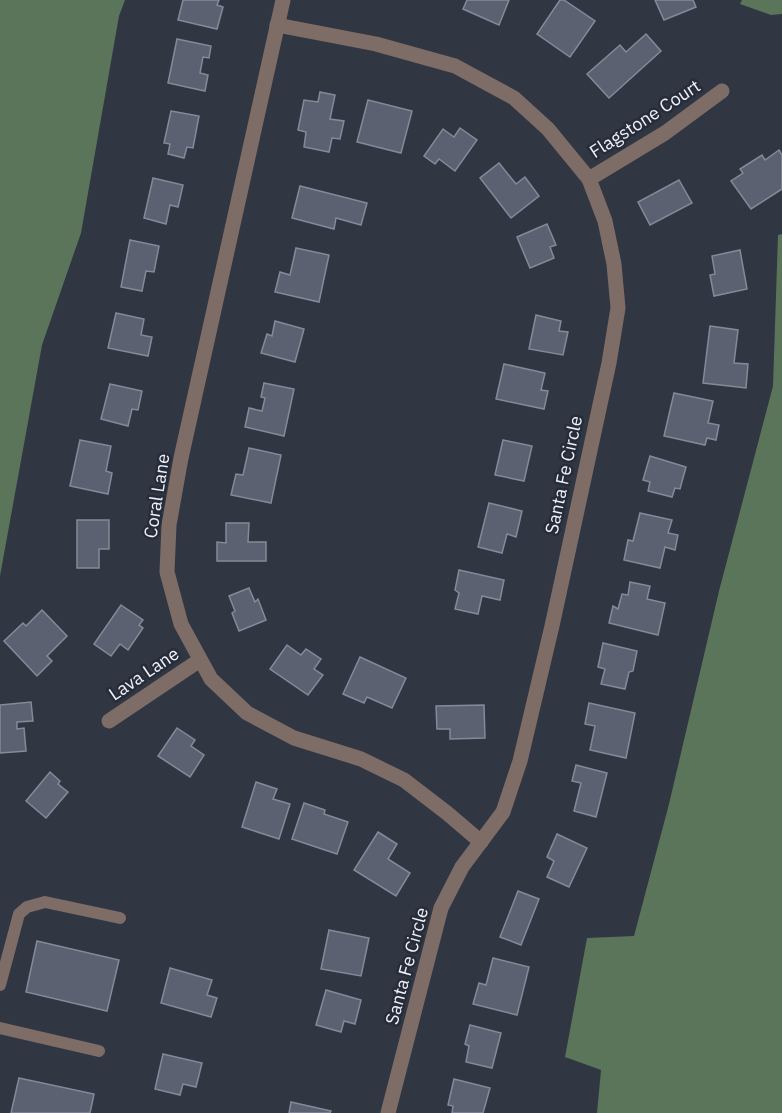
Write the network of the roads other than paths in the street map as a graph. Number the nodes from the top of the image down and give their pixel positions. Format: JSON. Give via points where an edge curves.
{"nodes":[{"id":1,"x":283,"y":0,"type":"edge"},
{"id":2,"x":277,"y":25,"type":"junction"},
{"id":3,"x":722,"y":91,"type":"dead end"},
{"id":4,"x":589,"y":178,"type":"junction"},
{"id":5,"x":200,"y":660,"type":"junction"},
{"id":6,"x":109,"y":722,"type":"dead end"},
{"id":7,"x":481,"y":842,"type":"junction"},
{"id":8,"x":120,"y":918,"type":"dead end"},
{"id":9,"x":0,"y":985,"type":"edge"},
{"id":10,"x":0,"y":1028,"type":"edge"},
{"id":11,"x":99,"y":1051,"type":"dead end"},
{"id":12,"x":388,"y":1113,"type":"edge"}],
"edges":[{"from":1,"to":2,"type":"street","name":"Coral Lane"},
{"from":2,"to":4,"type":"street","name":"Santa Fe Circle","via":[[376,44],[455,66],[514,98],[548,129]]},
{"from":2,"to":5,"type":"street","name":"Coral Lane","via":[[169,525],[167,572],[181,624]]},
{"from":3,"to":4,"type":"street","name":"Flagstone Court","via":[[665,133]]},
{"from":4,"to":7,"type":"street","name":"Santa Fe Circle","via":[[605,221],[618,308],[520,761],[502,812]]},
{"from":5,"to":6,"type":"street","name":"Lava Lane"},
{"from":5,"to":7,"type":"street","name":"Coral Lane","via":[[211,679],[247,713],[294,738],[361,759],[404,780]]},
{"from":7,"to":12,"type":"street","name":"Santa Fe Circle","via":[[462,867],[441,908]]},
{"from":8,"to":9,"type":"lane","via":[[45,902],[27,907],[19,914]]},
{"from":10,"to":11,"type":"lane"}]}
